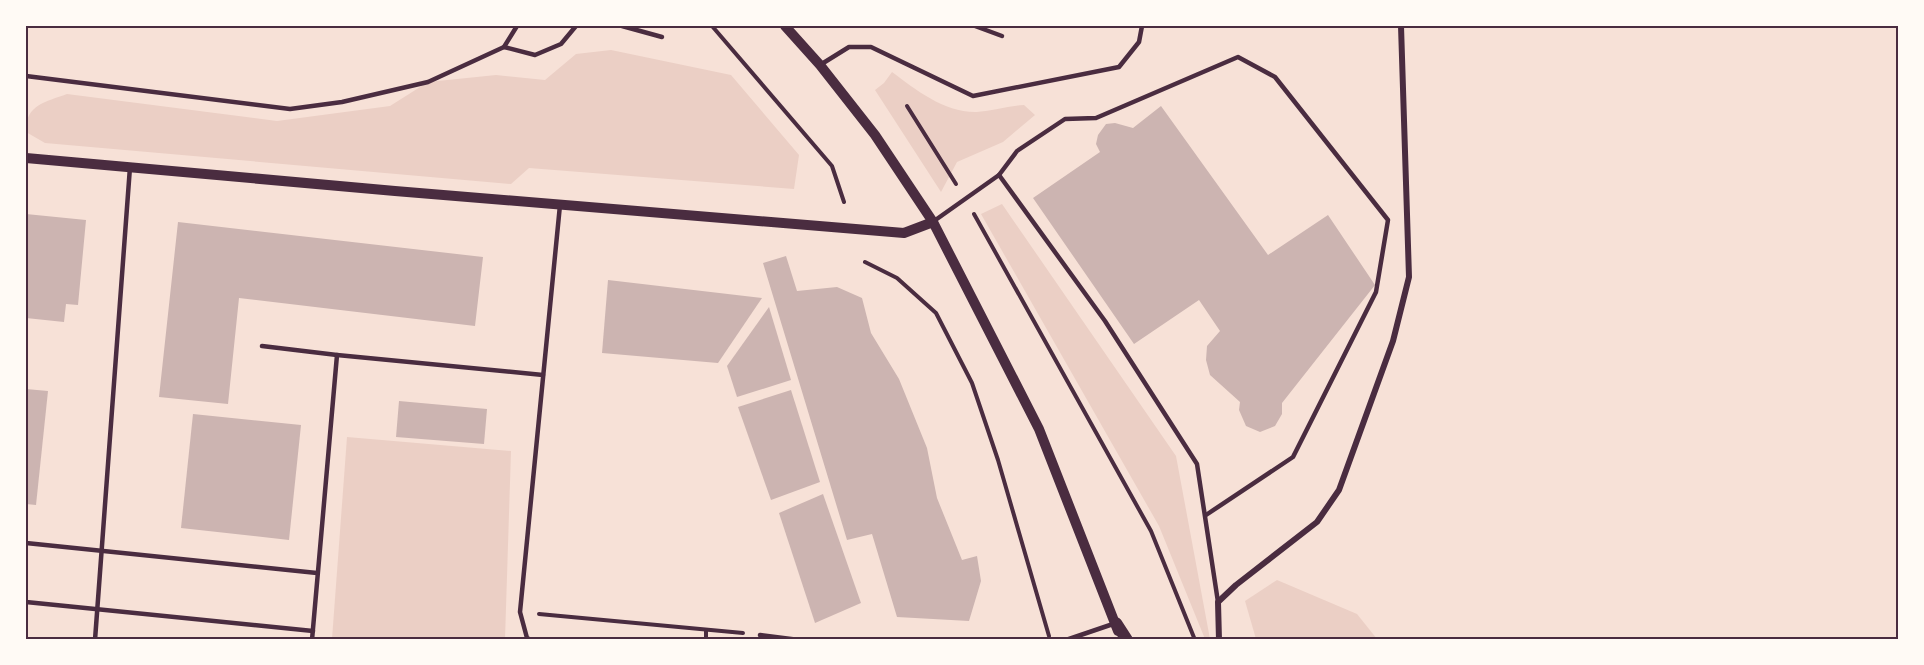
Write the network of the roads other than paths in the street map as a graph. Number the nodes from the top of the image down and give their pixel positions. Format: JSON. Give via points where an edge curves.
{"nodes":[{"id":1,"x":518,"y":26,"type":"edge"},
{"id":2,"x":576,"y":26,"type":"edge"},
{"id":3,"x":622,"y":26,"type":"edge"},
{"id":4,"x":785,"y":26,"type":"edge"},
{"id":5,"x":975,"y":26,"type":"edge"},
{"id":6,"x":1142,"y":26,"type":"edge"},
{"id":7,"x":1401,"y":26,"type":"edge"},
{"id":8,"x":1002,"y":36,"type":"dead end"},
{"id":9,"x":662,"y":37,"type":"dead end"},
{"id":10,"x":504,"y":47,"type":"junction"},
{"id":11,"x":820,"y":65,"type":"junction"},
{"id":12,"x":26,"y":76,"type":"edge"},
{"id":13,"x":26,"y":158,"type":"edge"},
{"id":14,"x":130,"y":167,"type":"junction"},
{"id":15,"x":999,"y":175,"type":"junction"},
{"id":16,"x":560,"y":205,"type":"junction"},
{"id":17,"x":933,"y":222,"type":"junction"},
{"id":18,"x":262,"y":346,"type":"dead end"},
{"id":19,"x":337,"y":355,"type":"junction"},
{"id":20,"x":543,"y":375,"type":"junction"},
{"id":21,"x":1206,"y":514,"type":"junction"},
{"id":22,"x":26,"y":543,"type":"edge"},
{"id":23,"x":102,"y":551,"type":"junction"},
{"id":24,"x":317,"y":573,"type":"junction"},
{"id":25,"x":26,"y":602,"type":"edge"},
{"id":26,"x":1218,"y":602,"type":"junction"},
{"id":27,"x":97,"y":610,"type":"junction"},
{"id":28,"x":1116,"y":623,"type":"junction"},
{"id":29,"x":313,"y":631,"type":"junction"},
{"id":30,"x":760,"y":635,"type":"road end"},
{"id":31,"x":95,"y":639,"type":"edge"},
{"id":32,"x":312,"y":639,"type":"edge"},
{"id":33,"x":531,"y":639,"type":"edge"},
{"id":34,"x":799,"y":639,"type":"edge"},
{"id":35,"x":1066,"y":639,"type":"edge"},
{"id":36,"x":1120,"y":639,"type":"edge"},
{"id":37,"x":1126,"y":639,"type":"edge"},
{"id":38,"x":1219,"y":639,"type":"edge"}],
"edges":[{"from":1,"to":10,"type":"lane"},
{"from":2,"to":10,"type":"lane","via":[[561,44],[535,55]]},
{"from":3,"to":9,"type":"lane"},
{"from":4,"to":11,"type":"street"},
{"from":5,"to":8,"type":"lane"},
{"from":6,"to":11,"type":"lane","via":[[1139,42],[1119,67],[973,96],[872,46],[849,47]]},
{"from":7,"to":26,"type":"street","via":[[1409,276],[1393,341],[1339,490],[1317,522]]},
{"from":10,"to":12,"type":"lane","via":[[428,82],[342,102],[290,109]]},
{"from":11,"to":17,"type":"street","via":[[875,135]]},
{"from":13,"to":14,"type":"street"},
{"from":14,"to":16,"type":"street"},
{"from":14,"to":23,"type":"lane"},
{"from":15,"to":17,"type":"lane"},
{"from":15,"to":21,"type":"lane","via":[[1105,321],[1197,464]]},
{"from":15,"to":21,"type":"lane","via":[[1017,151],[1065,119],[1096,118],[1238,57],[1275,77],[1388,220],[1376,292],[1293,457]]},
{"from":16,"to":17,"type":"street","via":[[904,233]]},
{"from":16,"to":20,"type":"lane"},
{"from":17,"to":28,"type":"street","via":[[1040,429]]},
{"from":18,"to":19,"type":"lane"},
{"from":19,"to":20,"type":"lane"},
{"from":19,"to":24,"type":"lane"},
{"from":20,"to":33,"type":"lane","via":[[520,612],[527,638]]},
{"from":21,"to":26,"type":"lane"},
{"from":22,"to":23,"type":"lane"},
{"from":23,"to":24,"type":"lane"},
{"from":23,"to":27,"type":"lane"},
{"from":24,"to":29,"type":"lane"},
{"from":25,"to":27,"type":"lane"},
{"from":26,"to":38,"type":"street"},
{"from":27,"to":29,"type":"lane"},
{"from":27,"to":31,"type":"lane"},
{"from":28,"to":35,"type":"lane"},
{"from":28,"to":36,"type":"main road"},
{"from":28,"to":37,"type":"main road"},
{"from":29,"to":32,"type":"lane"},
{"from":30,"to":34,"type":"lane"}]}
